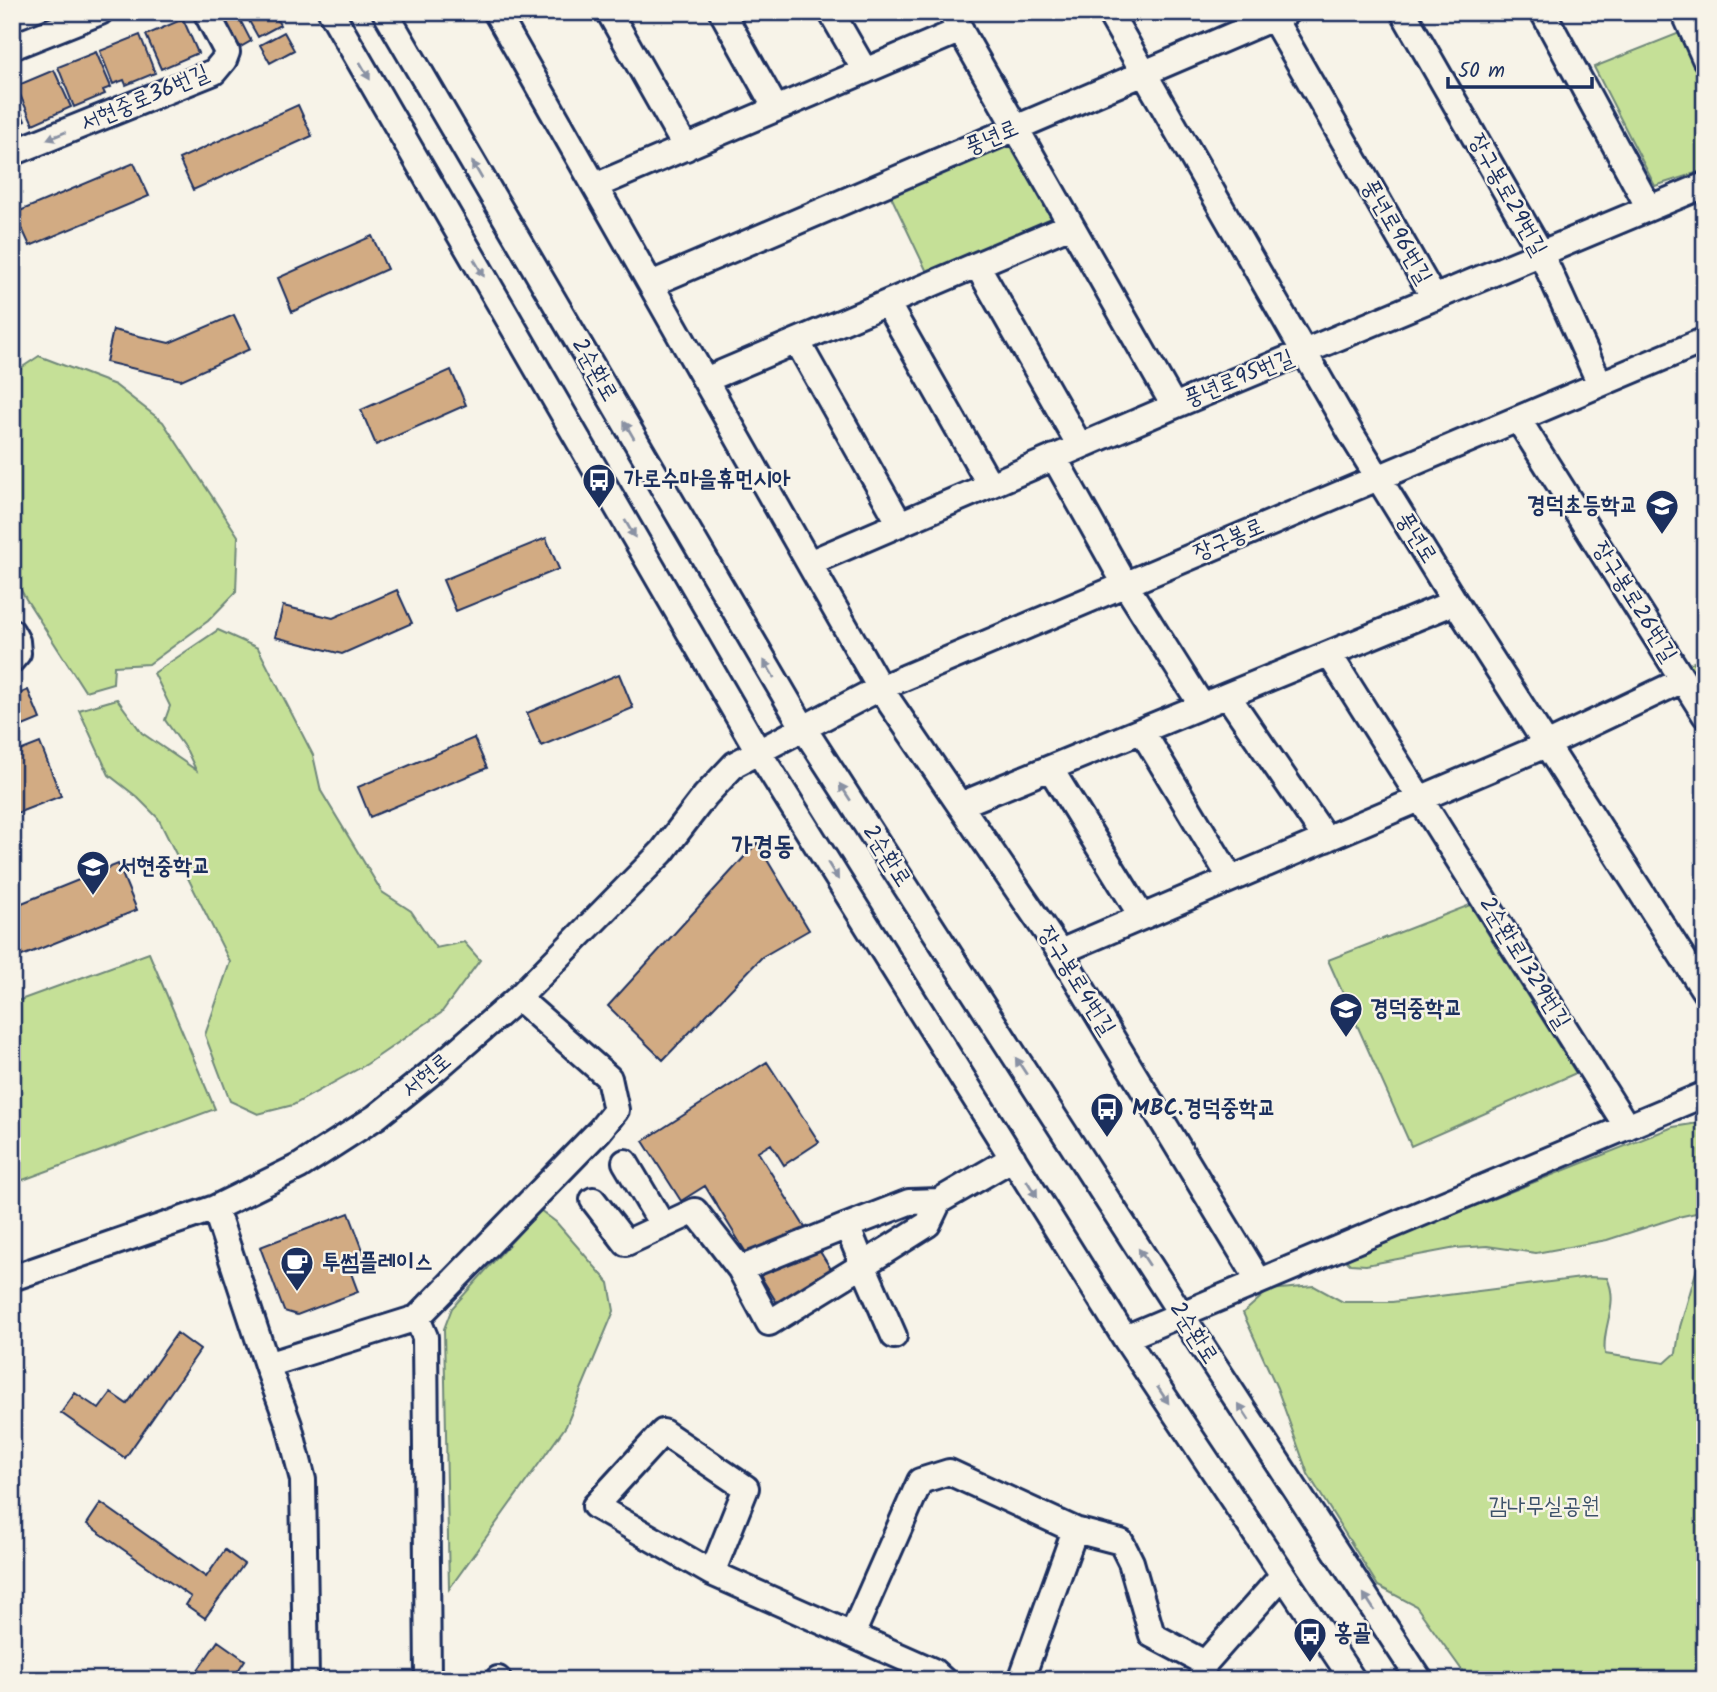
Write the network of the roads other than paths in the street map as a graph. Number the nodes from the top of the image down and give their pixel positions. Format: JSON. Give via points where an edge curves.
{"nodes":[{"id":1,"x":100,"y":12,"type":"edge"},
{"id":2,"x":206,"y":12,"type":"edge"},
{"id":3,"x":331,"y":12,"type":"edge"},
{"id":4,"x":385,"y":12,"type":"edge"},
{"id":5,"x":496,"y":12,"type":"edge"},
{"id":6,"x":609,"y":12,"type":"edge"},
{"id":7,"x":831,"y":12,"type":"edge"},
{"id":8,"x":1109,"y":12,"type":"edge"},
{"id":9,"x":1403,"y":12,"type":"edge"},
{"id":10,"x":1543,"y":12,"type":"edge"},
{"id":11,"x":1685,"y":12,"type":"edge"},
{"id":12,"x":1277,"y":14,"type":"edge"},
{"id":13,"x":725,"y":18,"type":"edge"},
{"id":14,"x":956,"y":21,"type":"edge"},
{"id":15,"x":12,"y":47,"type":"edge"},
{"id":16,"x":1705,"y":59,"type":"edge"},
{"id":17,"x":865,"y":71,"type":"junction"},
{"id":18,"x":1144,"y":73,"type":"junction"},
{"id":19,"x":776,"y":109,"type":"junction"},
{"id":20,"x":1016,"y":128,"type":"junction"},
{"id":21,"x":686,"y":148,"type":"junction"},
{"id":22,"x":12,"y":153,"type":"edge"},
{"id":23,"x":1705,"y":185,"type":"edge"},
{"id":24,"x":595,"y":186,"type":"junction"},
{"id":25,"x":1649,"y":208,"type":"junction"},
{"id":26,"x":1071,"y":225,"type":"junction"},
{"id":27,"x":1541,"y":253,"type":"junction"},
{"id":28,"x":977,"y":265,"type":"junction"},
{"id":29,"x":651,"y":284,"type":"junction"},
{"id":30,"x":1434,"y":298,"type":"junction"},
{"id":31,"x":887,"y":303,"type":"junction"},
{"id":32,"x":1705,"y":340,"type":"edge"},
{"id":33,"x":797,"y":341,"type":"junction"},
{"id":34,"x":1304,"y":352,"type":"junction"},
{"id":35,"x":705,"y":380,"type":"junction"},
{"id":36,"x":1600,"y":384,"type":"junction"},
{"id":37,"x":1174,"y":406,"type":"junction"},
{"id":38,"x":1518,"y":418,"type":"junction"},
{"id":39,"x":1080,"y":446,"type":"junction"},
{"id":40,"x":1054,"y":457,"type":"junction"},
{"id":41,"x":1378,"y":477,"type":"junction"},
{"id":42,"x":989,"y":485,"type":"junction"},
{"id":43,"x":900,"y":524,"type":"junction"},
{"id":44,"x":809,"y":563,"type":"junction"},
{"id":45,"x":1125,"y":584,"type":"junction"},
{"id":46,"x":1455,"y":602,"type":"junction"},
{"id":47,"x":1329,"y":654,"type":"junction"},
{"id":48,"x":1683,"y":680,"type":"junction"},
{"id":49,"x":880,"y":688,"type":"junction"},
{"id":50,"x":1228,"y":695,"type":"junction"},
{"id":51,"x":1202,"y":706,"type":"junction"},
{"id":52,"x":1705,"y":715,"type":"edge"},
{"id":53,"x":803,"y":727,"type":"junction"},
{"id":54,"x":1142,"y":731,"type":"junction"},
{"id":55,"x":1546,"y":745,"type":"junction"},
{"id":56,"x":758,"y":751,"type":"junction"},
{"id":57,"x":1050,"y":768,"type":"junction"},
{"id":58,"x":1421,"y":799,"type":"junction"},
{"id":59,"x":960,"y":805,"type":"junction"},
{"id":60,"x":1326,"y":839,"type":"junction"},
{"id":61,"x":1231,"y":879,"type":"junction"},
{"id":62,"x":1142,"y":917,"type":"junction"},
{"id":63,"x":1060,"y":952,"type":"junction"},
{"id":64,"x":1705,"y":992,"type":"edge"},
{"id":65,"x":518,"y":998,"type":"junction"},
{"id":66,"x":1705,"y":1094,"type":"edge"},
{"id":67,"x":1627,"y":1127,"type":"junction"},
{"id":68,"x":1013,"y":1158,"type":"junction"},
{"id":69,"x":625,"y":1162,"type":"dead end"},
{"id":70,"x":593,"y":1200,"type":"dead end"},
{"id":71,"x":939,"y":1201,"type":"junction"},
{"id":72,"x":215,"y":1208,"type":"junction"},
{"id":73,"x":663,"y":1226,"type":"junction"},
{"id":74,"x":847,"y":1226,"type":"junction"},
{"id":75,"x":863,"y":1265,"type":"junction"},
{"id":76,"x":740,"y":1269,"type":"junction"},
{"id":77,"x":12,"y":1278,"type":"edge"},
{"id":78,"x":1259,"y":1282,"type":"junction"},
{"id":79,"x":1181,"y":1314,"type":"junction"},
{"id":80,"x":417,"y":1318,"type":"junction"},
{"id":81,"x":894,"y":1336,"type":"dead end"},
{"id":82,"x":1125,"y":1338,"type":"junction"},
{"id":83,"x":267,"y":1365,"type":"junction"},
{"id":84,"x":1075,"y":1530,"type":"junction"},
{"id":85,"x":712,"y":1573,"type":"junction"},
{"id":86,"x":1283,"y":1575,"type":"junction"},
{"id":87,"x":852,"y":1635,"type":"junction"},
{"id":88,"x":1203,"y":1671,"type":"edge"},
{"id":89,"x":306,"y":1680,"type":"edge"},
{"id":90,"x":428,"y":1680,"type":"edge"},
{"id":91,"x":943,"y":1680,"type":"edge"},
{"id":92,"x":1021,"y":1680,"type":"edge"},
{"id":93,"x":1353,"y":1680,"type":"edge"},
{"id":94,"x":1420,"y":1680,"type":"edge"}],
"edges":[{"from":1,"to":15,"type":"street"},
{"from":2,"to":22,"type":"street","name":"서현중로36번길","one_way":true,"via":[[227,52],[214,72]]},
{"from":3,"to":56,"type":"street","one_way":true},
{"from":53,"to":4,"type":"street","name":"2순환로","one_way":true},
{"from":5,"to":24,"type":"street"},
{"from":6,"to":21,"type":"street"},
{"from":7,"to":17,"type":"street"},
{"from":8,"to":18,"type":"street","name":"풍년로"},
{"from":9,"to":27,"type":"street","name":"장구봉로29번길"},
{"from":10,"to":25,"type":"street"},
{"from":11,"to":16,"type":"street"},
{"from":12,"to":18,"type":"street"},
{"from":12,"to":30,"type":"street","name":"풍년로96번길"},
{"from":13,"to":19,"type":"street"},
{"from":14,"to":17,"type":"street"},
{"from":14,"to":20,"type":"street","name":"풍년로95번길"},
{"from":17,"to":19,"type":"street"},
{"from":18,"to":20,"type":"street","name":"풍년로"},
{"from":18,"to":34,"type":"street","name":"풍년로"},
{"from":19,"to":21,"type":"street"},
{"from":20,"to":26,"type":"street","name":"풍년로95번길"},
{"from":20,"to":29,"type":"street","name":"풍년로"},
{"from":21,"to":24,"type":"street"},
{"from":23,"to":25,"type":"street","name":"풍년로96번길"},
{"from":24,"to":29,"type":"street"},
{"from":25,"to":27,"type":"street","name":"풍년로96번길"},
{"from":26,"to":28,"type":"street"},
{"from":26,"to":37,"type":"street","name":"풍년로95번길"},
{"from":27,"to":30,"type":"street","name":"풍년로96번길"},
{"from":27,"to":36,"type":"street","name":"장구봉로29번길"},
{"from":28,"to":31,"type":"street"},
{"from":28,"to":39,"type":"street"},
{"from":29,"to":35,"type":"street"},
{"from":30,"to":34,"type":"street","name":"풍년로96번길"},
{"from":31,"to":33,"type":"street"},
{"from":31,"to":42,"type":"street"},
{"from":32,"to":36,"type":"street","name":"장구봉로"},
{"from":33,"to":35,"type":"street"},
{"from":33,"to":43,"type":"street"},
{"from":34,"to":37,"type":"street","name":"풍년로95번길"},
{"from":34,"to":41,"type":"street","name":"풍년로"},
{"from":35,"to":44,"type":"street"},
{"from":36,"to":38,"type":"street","name":"장구봉로"},
{"from":37,"to":39,"type":"street","name":"풍년로95번길"},
{"from":38,"to":41,"type":"street","name":"장구봉로"},
{"from":38,"to":48,"type":"street","name":"장구봉로26번길"},
{"from":39,"to":40,"type":"street","name":"풍년로95번길"},
{"from":40,"to":42,"type":"street","name":"풍년로95번길"},
{"from":40,"to":45,"type":"street"},
{"from":41,"to":45,"type":"street","name":"장구봉로"},
{"from":41,"to":46,"type":"street","name":"풍년로"},
{"from":42,"to":43,"type":"street","name":"풍년로95번길"},
{"from":43,"to":44,"type":"street","name":"풍년로95번길"},
{"from":44,"to":49,"type":"street","name":"장구봉로4번길"},
{"from":45,"to":49,"type":"street","name":"장구봉로"},
{"from":45,"to":51,"type":"street"},
{"from":46,"to":47,"type":"street"},
{"from":46,"to":55,"type":"street","name":"풍년로"},
{"from":47,"to":50,"type":"street"},
{"from":47,"to":58,"type":"street","name":"2순환로1329번길"},
{"from":48,"to":52,"type":"street","name":"장구봉로26번길"},
{"from":48,"to":55,"type":"street"},
{"from":49,"to":53,"type":"street","name":"장구봉로"},
{"from":49,"to":59,"type":"street","name":"장구봉로4번길"},
{"from":50,"to":51,"type":"street"},
{"from":50,"to":60,"type":"street"},
{"from":51,"to":54,"type":"street"},
{"from":53,"to":56,"type":"street","name":"장구봉로"},
{"from":79,"to":53,"type":"street","name":"2순환로","one_way":true},
{"from":54,"to":57,"type":"street"},
{"from":54,"to":61,"type":"street"},
{"from":55,"to":58,"type":"street"},
{"from":55,"to":64,"type":"street","name":"풍년로"},
{"from":56,"to":65,"type":"street","name":"서현로","via":[[735,764],[662,852]]},
{"from":56,"to":68,"type":"street","one_way":true},
{"from":57,"to":59,"type":"street"},
{"from":57,"to":62,"type":"street"},
{"from":58,"to":60,"type":"street"},
{"from":58,"to":67,"type":"street","name":"2순환로1329번길"},
{"from":59,"to":63,"type":"street","name":"장구봉로4번길"},
{"from":60,"to":61,"type":"street"},
{"from":61,"to":62,"type":"street"},
{"from":62,"to":63,"type":"street"},
{"from":63,"to":78,"type":"street","name":"장구봉로4번길"},
{"from":65,"to":72,"type":"street","name":"서현로","via":[[376,1118],[300,1166]]},
{"from":65,"to":80,"type":"street","via":[[609,1078],[616,1110]]},
{"from":66,"to":67,"type":"street"},
{"from":67,"to":78,"type":"street"},
{"from":68,"to":71,"type":"street"},
{"from":68,"to":82,"type":"street","one_way":true},
{"from":69,"to":73,"type":"street"},
{"from":70,"to":73,"type":"street","via":[[626,1243]]},
{"from":71,"to":74,"type":"street","via":[[909,1202]]},
{"from":71,"to":75,"type":"street","via":[[928,1224]]},
{"from":72,"to":77,"type":"street","name":"서현로"},
{"from":72,"to":83,"type":"street"},
{"from":73,"to":76,"type":"street","via":[[695,1210]]},
{"from":74,"to":75,"type":"street"},
{"from":74,"to":76,"type":"street"},
{"from":75,"to":76,"type":"street","via":[[769,1323]]},
{"from":75,"to":81,"type":"street"},
{"from":78,"to":79,"type":"street"},
{"from":79,"to":82,"type":"street"},
{"from":94,"to":79,"type":"street","name":"2순환로","one_way":true},
{"from":80,"to":83,"type":"street"},
{"from":80,"to":90,"type":"street","via":[[425,1337]]},
{"from":82,"to":86,"type":"street","one_way":true},
{"from":83,"to":89,"type":"street","via":[[303,1480]]},
{"from":84,"to":87,"type":"street","via":[[949,1472],[920,1481]]},
{"from":84,"to":88,"type":"street","via":[[1121,1542],[1152,1635]]},
{"from":84,"to":92,"type":"street"},
{"from":85,"to":85,"type":"street","via":[[595,1506],[663,1432],[746,1488]]},
{"from":85,"to":87,"type":"street"},
{"from":86,"to":88,"type":"street"},
{"from":86,"to":93,"type":"street"},
{"from":87,"to":91,"type":"street","via":[[933,1671]]}]}
